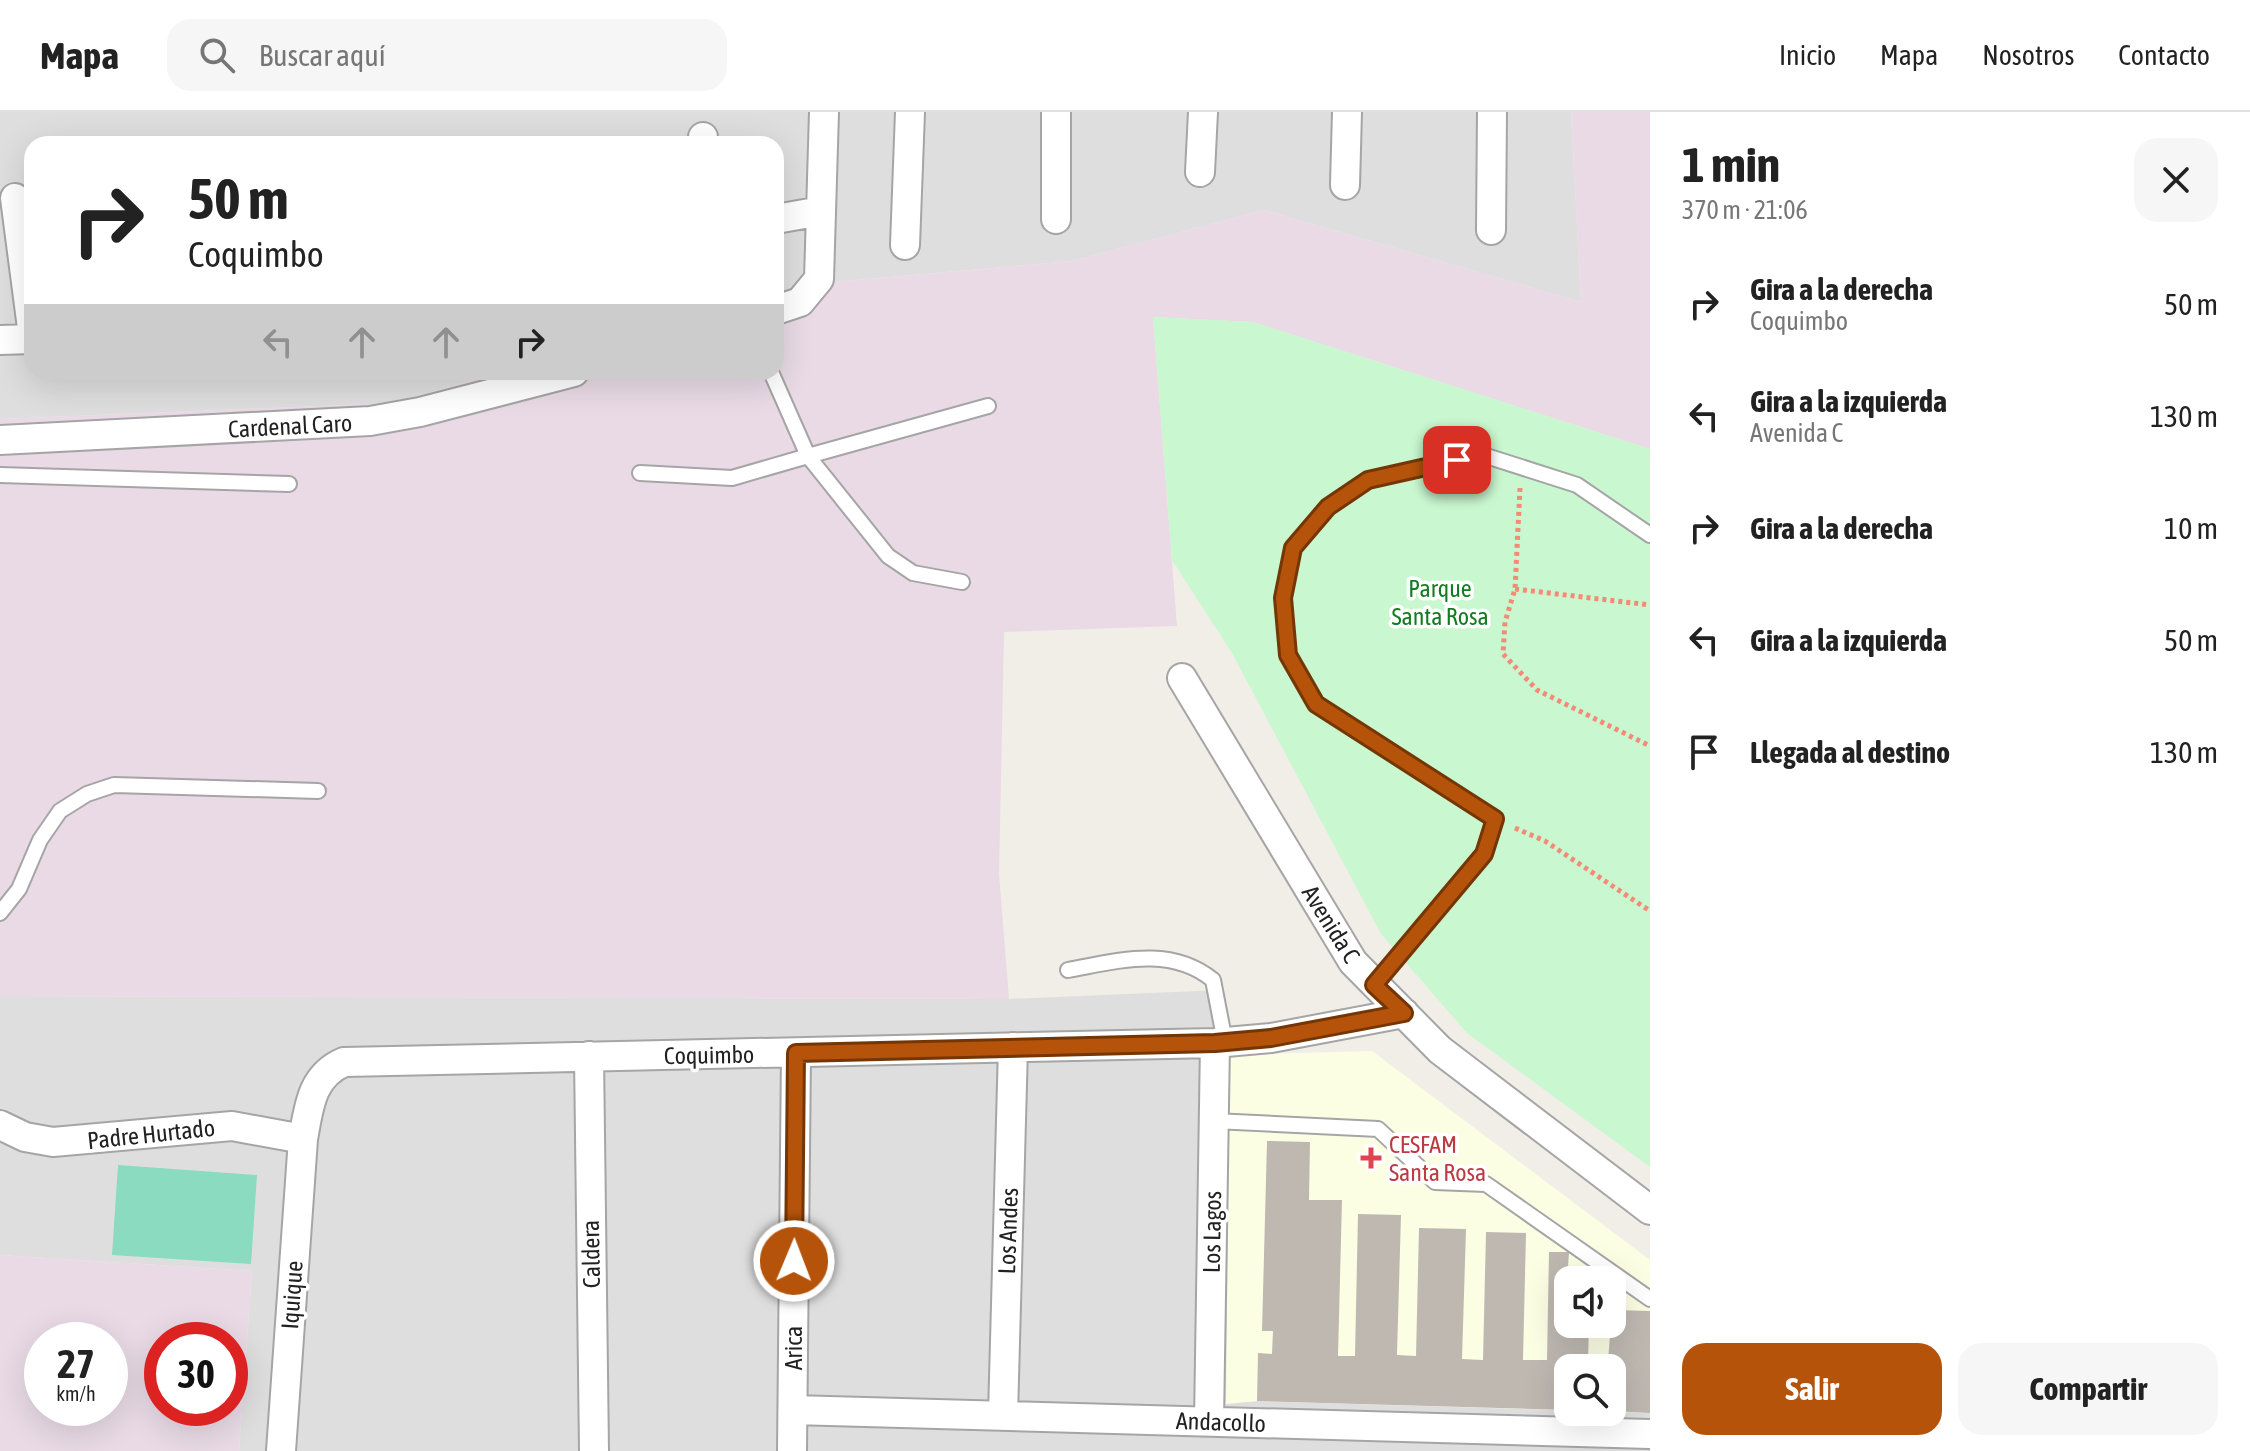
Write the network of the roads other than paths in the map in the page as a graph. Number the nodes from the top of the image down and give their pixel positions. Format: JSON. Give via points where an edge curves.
{"nodes":[{"id":1,"x":824,"y":112,"type":"edge"},
{"id":2,"x":910,"y":112,"type":"edge"},
{"id":3,"x":1056,"y":112,"type":"edge"},
{"id":4,"x":1203,"y":112,"type":"edge"},
{"id":5,"x":1347,"y":112,"type":"edge"},
{"id":6,"x":1492,"y":112,"type":"edge"},
{"id":7,"x":1200,"y":172,"type":"dead end"},
{"id":8,"x":1345,"y":185,"type":"dead end"},
{"id":9,"x":15,"y":198,"type":"dead end"},
{"id":10,"x":821,"y":211,"type":"junction"},
{"id":11,"x":784,"y":218,"type":"edge"},
{"id":12,"x":1056,"y":219,"type":"dead end"},
{"id":13,"x":1491,"y":230,"type":"dead end"},
{"id":14,"x":905,"y":245,"type":"dead end"},
{"id":15,"x":24,"y":267,"type":"edge"},
{"id":16,"x":784,"y":307,"type":"edge"},
{"id":17,"x":24,"y":339,"type":"edge"},
{"id":18,"x":0,"y":340,"type":"edge"},
{"id":19,"x":544,"y":380,"type":"edge"},
{"id":20,"x":775,"y":380,"type":"edge"},
{"id":21,"x":988,"y":406,"type":"dead end"},
{"id":22,"x":0,"y":440,"type":"edge"},
{"id":23,"x":808,"y":456,"type":"junction"},
{"id":24,"x":640,"y":473,"type":"dead end"},
{"id":25,"x":0,"y":475,"type":"edge"},
{"id":26,"x":289,"y":484,"type":"dead end"},
{"id":27,"x":1650,"y":535,"type":"edge"},
{"id":28,"x":962,"y":582,"type":"dead end"},
{"id":29,"x":1182,"y":678,"type":"dead end"},
{"id":30,"x":318,"y":791,"type":"dead end"},
{"id":31,"x":0,"y":913,"type":"edge"},
{"id":32,"x":1068,"y":970,"type":"dead end"},
{"id":33,"x":1374,"y":985,"type":"junction"},
{"id":34,"x":1404,"y":1013,"type":"junction"},
{"id":35,"x":1220,"y":1042,"type":"junction"},
{"id":36,"x":1013,"y":1047,"type":"junction"},
{"id":37,"x":796,"y":1053,"type":"junction"},
{"id":38,"x":589,"y":1056,"type":"junction"},
{"id":39,"x":1214,"y":1121,"type":"junction"},
{"id":40,"x":0,"y":1125,"type":"edge"},
{"id":41,"x":303,"y":1139,"type":"junction"},
{"id":42,"x":1650,"y":1210,"type":"edge"},
{"id":43,"x":1650,"y":1299,"type":"edge"},
{"id":44,"x":793,"y":1410,"type":"junction"},
{"id":45,"x":1003,"y":1415,"type":"junction"},
{"id":46,"x":1209,"y":1421,"type":"junction"},
{"id":47,"x":1650,"y":1434,"type":"edge"},
{"id":48,"x":1343,"y":1438,"type":"edge"},
{"id":49,"x":281,"y":1451,"type":"edge"},
{"id":50,"x":594,"y":1451,"type":"edge"},
{"id":51,"x":792,"y":1451,"type":"edge"}],
"edges":[{"from":1,"to":10,"type":"street"},
{"from":2,"to":14,"type":"street"},
{"from":3,"to":12,"type":"street"},
{"from":4,"to":7,"type":"street"},
{"from":5,"to":8,"type":"street"},
{"from":6,"to":13,"type":"street"},
{"from":9,"to":15,"type":"street"},
{"from":10,"to":11,"type":"street"},
{"from":10,"to":16,"type":"street","via":[[821,268],[814,289]]},
{"from":17,"to":18,"type":"street"},
{"from":19,"to":22,"type":"street","name":"Cardenal Caro","via":[[370,421]]},
{"from":20,"to":23,"type":"lane"},
{"from":21,"to":23,"type":"lane"},
{"from":23,"to":24,"type":"lane","via":[[732,478]]},
{"from":23,"to":28,"type":"lane","via":[[888,556],[913,573]]},
{"from":25,"to":26,"type":"lane"},
{"from":27,"to":33,"type":"lane","via":[[1577,485],[1480,454],[1368,480],[1328,507],[1293,548],[1283,598],[1288,655],[1316,704],[1495,819],[1484,854]]},
{"from":29,"to":33,"type":"street","name":"Avenida C","via":[[1353,962]]},
{"from":30,"to":31,"type":"lane","via":[[114,785],[87,794],[60,811],[40,840],[19,889]]},
{"from":32,"to":35,"type":"lane","via":[[1129,959],[1183,961],[1213,980]]},
{"from":33,"to":34,"type":"street","name":"Avenida C"},
{"from":34,"to":35,"type":"street","name":"Coquimbo"},
{"from":34,"to":42,"type":"street","name":"Avenida C","via":[[1440,1050]]},
{"from":35,"to":36,"type":"street","name":"Coquimbo"},
{"from":35,"to":39,"type":"street","name":"Los Lagos"},
{"from":36,"to":37,"type":"street","name":"Coquimbo"},
{"from":36,"to":45,"type":"street","name":"Los Andes"},
{"from":37,"to":38,"type":"street","name":"Coquimbo"},
{"from":37,"to":44,"type":"street","name":"Arica"},
{"from":38,"to":41,"type":"street","name":"Coquimbo","via":[[344,1062],[318,1082]]},
{"from":38,"to":50,"type":"street","name":"Caldera"},
{"from":39,"to":43,"type":"lane","via":[[1378,1129],[1435,1182],[1486,1184]]},
{"from":39,"to":46,"type":"street","name":"Los Lagos"},
{"from":40,"to":41,"type":"street","name":"Padre Hurtado","via":[[53,1142],[232,1126]]},
{"from":41,"to":49,"type":"street","name":"Iquique"},
{"from":44,"to":45,"type":"street","name":"Andacollo"},
{"from":44,"to":51,"type":"street","name":"Arica"},
{"from":45,"to":46,"type":"street","name":"Andacollo"},
{"from":46,"to":48,"type":"street","name":"Andacollo"},
{"from":47,"to":48,"type":"street","name":"Andacollo"}]}
